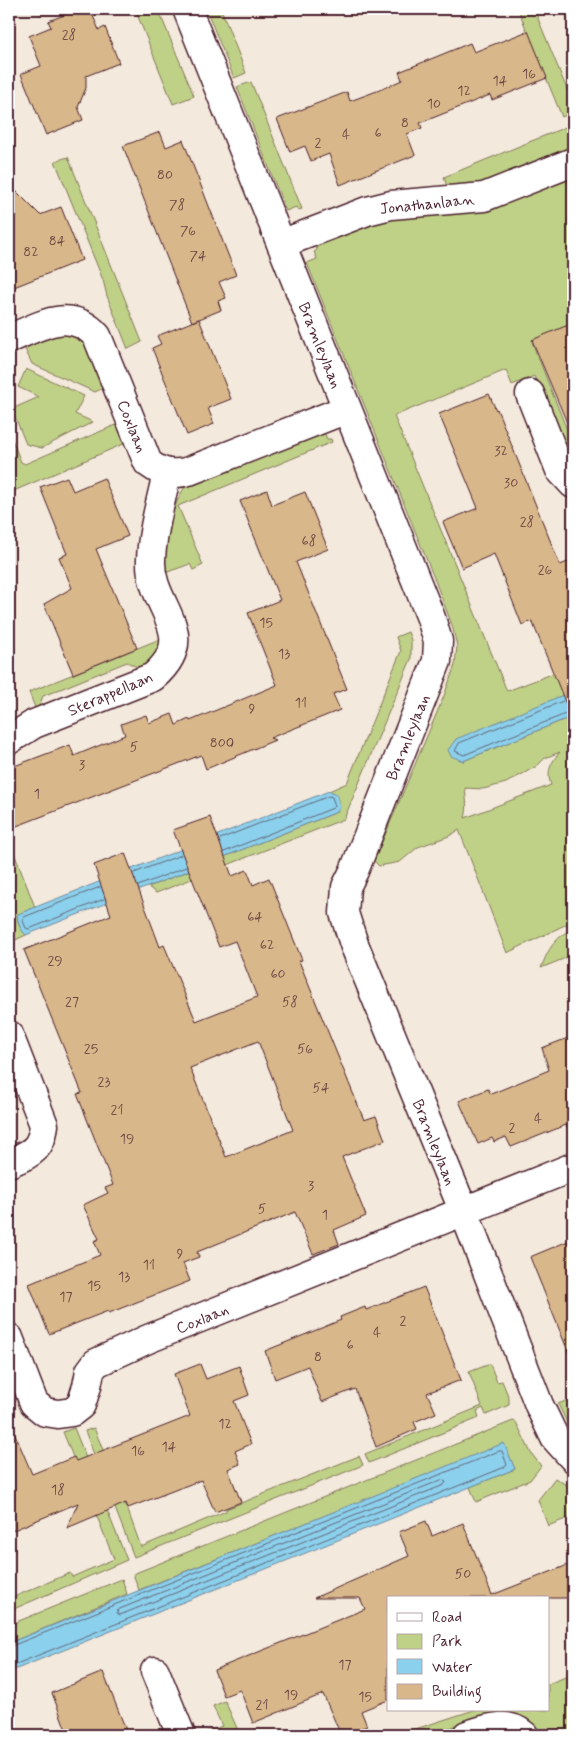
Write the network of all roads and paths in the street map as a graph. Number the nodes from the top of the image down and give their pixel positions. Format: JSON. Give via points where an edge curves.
{"nodes":[{"id":1,"x":187,"y":9,"type":"edge"},
{"id":2,"x":573,"y":162,"type":"edge"},
{"id":3,"x":281,"y":244,"type":"junction"},
{"id":4,"x":9,"y":339,"type":"edge"},
{"id":5,"x":530,"y":394,"type":"dead end"},
{"id":6,"x":347,"y":409,"type":"junction"},
{"id":7,"x":167,"y":473,"type":"junction"},
{"id":8,"x":573,"y":484,"type":"edge"},
{"id":9,"x":9,"y":740,"type":"edge"},
{"id":10,"x":9,"y":1035,"type":"edge"},
{"id":11,"x":9,"y":1163,"type":"edge"},
{"id":12,"x":573,"y":1167,"type":"edge"},
{"id":13,"x":464,"y":1212,"type":"junction"},
{"id":14,"x":9,"y":1338,"type":"edge"},
{"id":15,"x":573,"y":1458,"type":"edge"},
{"id":16,"x":155,"y":1671,"type":"dead end"},
{"id":17,"x":181,"y":1735,"type":"edge"},
{"id":18,"x":467,"y":1735,"type":"edge"},
{"id":19,"x":524,"y":1735,"type":"edge"}],
"edges":[{"from":1,"to":3,"type":"street","name":"Bramleylaan"},
{"from":2,"to":3,"type":"street","name":"Jonathanlaan","via":[[484,197],[391,205]]},
{"from":3,"to":6,"type":"street","name":"Bramleylaan"},
{"from":4,"to":7,"type":"street","name":"Coxlaan","via":[[64,320],[88,326],[97,336],[148,463]]},
{"from":5,"to":8,"type":"street","via":[[560,470]]},
{"from":6,"to":7,"type":"street","via":[[189,471]]},
{"from":6,"to":13,"type":"street","name":"Bramleylaan","via":[[438,641],[437,661],[346,887],[344,913]]},
{"from":7,"to":9,"type":"street","name":"Sterappellaan","via":[[151,561],[154,582],[174,631],[174,649],[166,666],[153,677],[36,723]]},
{"from":10,"to":11,"type":"street","via":[[44,1125],[42,1139],[36,1149]]},
{"from":12,"to":13,"type":"street","name":"Coxlaan"},
{"from":13,"to":14,"type":"street","name":"Coxlaan","via":[[96,1363],[90,1371],[81,1404],[72,1412],[45,1412],[34,1403]]},
{"from":13,"to":15,"type":"street","name":"Bramleylaan","via":[[539,1405],[555,1438]]},
{"from":16,"to":17,"type":"street"},
{"from":18,"to":19,"type":"street","via":[[493,1727],[510,1727]]}]}
